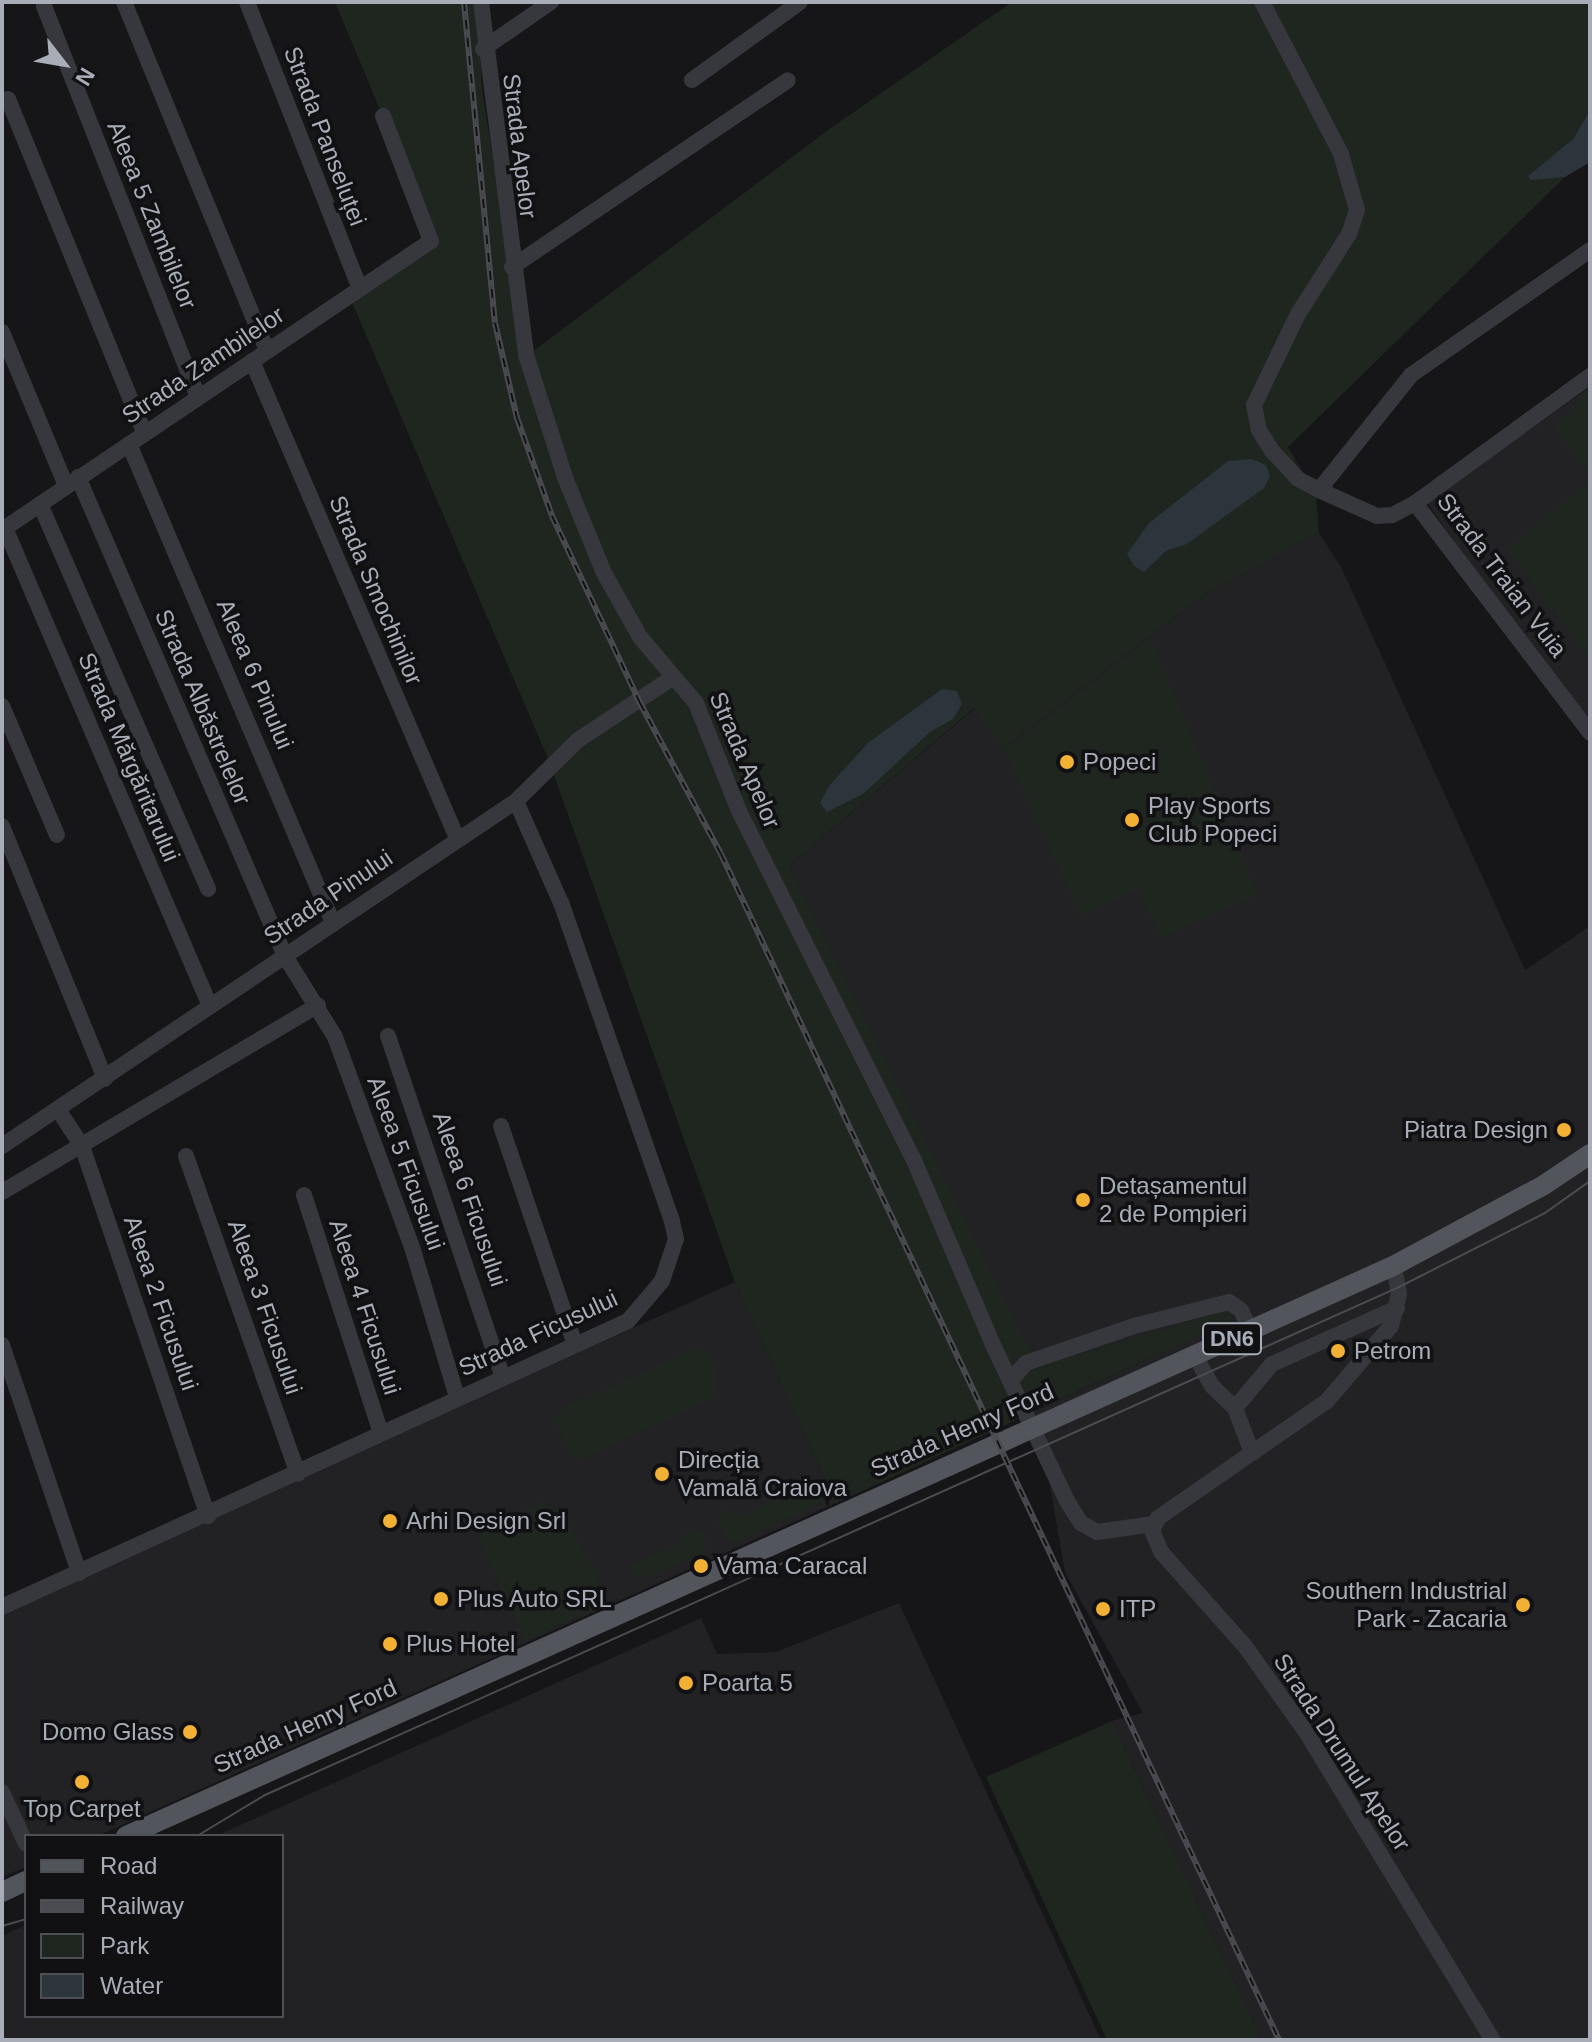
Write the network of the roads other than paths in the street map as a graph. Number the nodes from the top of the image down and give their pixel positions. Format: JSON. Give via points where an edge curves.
{"nodes":[{"id":1,"x":124,"y":2,"type":"edge"},
{"id":2,"x":247,"y":2,"type":"edge"},
{"id":3,"x":481,"y":2,"type":"edge"},
{"id":4,"x":551,"y":2,"type":"edge"},
{"id":5,"x":800,"y":2,"type":"edge"},
{"id":6,"x":1262,"y":2,"type":"edge"},
{"id":7,"x":44,"y":6,"type":"dead end"},
{"id":8,"x":483,"y":49,"type":"junction"},
{"id":9,"x":692,"y":80,"type":"dead end"},
{"id":10,"x":788,"y":80,"type":"dead end"},
{"id":11,"x":8,"y":99,"type":"dead end"},
{"id":12,"x":383,"y":116,"type":"dead end"},
{"id":13,"x":1590,"y":250,"type":"edge"},
{"id":14,"x":512,"y":267,"type":"junction"},
{"id":15,"x":359,"y":287,"type":"junction"},
{"id":16,"x":2,"y":332,"type":"edge"},
{"id":17,"x":267,"y":351,"type":"junction"},
{"id":18,"x":252,"y":361,"type":"junction"},
{"id":19,"x":1590,"y":376,"type":"edge"},
{"id":20,"x":198,"y":397,"type":"junction"},
{"id":21,"x":144,"y":433,"type":"junction"},
{"id":22,"x":129,"y":444,"type":"junction"},
{"id":23,"x":72,"y":482,"type":"junction"},
{"id":24,"x":1319,"y":490,"type":"junction"},
{"id":25,"x":1415,"y":503,"type":"junction"},
{"id":26,"x":40,"y":504,"type":"junction"},
{"id":27,"x":3,"y":529,"type":"edge"},
{"id":28,"x":672,"y":678,"type":"junction"},
{"id":29,"x":2,"y":706,"type":"edge"},
{"id":30,"x":1590,"y":733,"type":"edge"},
{"id":31,"x":516,"y":801,"type":"junction"},
{"id":32,"x":2,"y":826,"type":"edge"},
{"id":33,"x":57,"y":835,"type":"dead end"},
{"id":34,"x":457,"y":838,"type":"junction"},
{"id":35,"x":208,"y":889,"type":"dead end"},
{"id":36,"x":333,"y":923,"type":"junction"},
{"id":37,"x":285,"y":956,"type":"junction"},
{"id":38,"x":318,"y":1005,"type":"junction"},
{"id":39,"x":210,"y":1006,"type":"junction"},
{"id":40,"x":388,"y":1036,"type":"dead end"},
{"id":41,"x":105,"y":1079,"type":"junction"},
{"id":42,"x":59,"y":1111,"type":"junction"},
{"id":43,"x":501,"y":1126,"type":"dead end"},
{"id":44,"x":2,"y":1146,"type":"edge"},
{"id":45,"x":82,"y":1146,"type":"junction"},
{"id":46,"x":1590,"y":1154,"type":"edge"},
{"id":47,"x":186,"y":1156,"type":"dead end"},
{"id":48,"x":1590,"y":1168,"type":"edge"},
{"id":49,"x":2,"y":1192,"type":"edge"},
{"id":50,"x":304,"y":1195,"type":"dead end"},
{"id":51,"x":1396,"y":1277,"type":"junction"},
{"id":52,"x":1397,"y":1308,"type":"junction"},
{"id":53,"x":1250,"y":1330,"type":"junction"},
{"id":54,"x":2,"y":1345,"type":"edge"},
{"id":55,"x":575,"y":1345,"type":"junction"},
{"id":56,"x":1200,"y":1365,"type":"junction"},
{"id":57,"x":503,"y":1378,"type":"junction"},
{"id":58,"x":1012,"y":1379,"type":"junction"},
{"id":59,"x":457,"y":1397,"type":"junction"},
{"id":60,"x":1235,"y":1408,"type":"junction"},
{"id":61,"x":381,"y":1433,"type":"junction"},
{"id":62,"x":1252,"y":1453,"type":"junction"},
{"id":63,"x":298,"y":1474,"type":"junction"},
{"id":64,"x":208,"y":1516,"type":"junction"},
{"id":65,"x":1153,"y":1524,"type":"junction"},
{"id":66,"x":79,"y":1573,"type":"junction"},
{"id":67,"x":2,"y":1607,"type":"edge"},
{"id":68,"x":2,"y":1792,"type":"edge"},
{"id":69,"x":130,"y":1834,"type":"edge"},
{"id":70,"x":161,"y":1834,"type":"edge"},
{"id":71,"x":24,"y":1840,"type":"edge"},
{"id":72,"x":24,"y":1882,"type":"edge"},
{"id":73,"x":2,"y":1892,"type":"edge"},
{"id":74,"x":24,"y":1895,"type":"edge"},
{"id":75,"x":2,"y":1905,"type":"edge"},
{"id":76,"x":1493,"y":2040,"type":"edge"}],
"edges":[{"from":1,"to":17,"type":"street"},
{"from":2,"to":15,"type":"street","name":"Strada Panseluței"},
{"from":3,"to":8,"type":"street","name":"Strada Apelor"},
{"from":4,"to":8,"type":"street"},
{"from":5,"to":9,"type":"street"},
{"from":6,"to":24,"type":"street","via":[[1341,154],[1357,210],[1349,234],[1298,314],[1254,405],[1259,430],[1272,451],[1298,479]]},
{"from":7,"to":20,"type":"street","name":"Aleea 5 Zambilelor"},
{"from":8,"to":14,"type":"street","name":"Strada Apelor"},
{"from":10,"to":14,"type":"street"},
{"from":11,"to":21,"type":"street"},
{"from":12,"to":15,"type":"street","name":"Strada Zambilelor","via":[[431,241]]},
{"from":13,"to":24,"type":"street","via":[[1411,375]]},
{"from":14,"to":28,"type":"street","name":"Strada Apelor","via":[[526,355],[566,480],[604,573],[640,637]]},
{"from":15,"to":17,"type":"street","name":"Strada Zambilelor"},
{"from":16,"to":23,"type":"street","name":"Strada Albăstrelelor"},
{"from":17,"to":18,"type":"street","name":"Strada Zambilelor"},
{"from":18,"to":20,"type":"street","name":"Strada Zambilelor"},
{"from":18,"to":34,"type":"street","name":"Strada Smochinilor"},
{"from":19,"to":25,"type":"street","name":"Strada Traian Vuia"},
{"from":20,"to":21,"type":"street","name":"Strada Zambilelor"},
{"from":21,"to":22,"type":"street","name":"Strada Zambilelor"},
{"from":22,"to":23,"type":"street","name":"Strada Zambilelor"},
{"from":22,"to":36,"type":"street","name":"Aleea 6 Pinului"},
{"from":23,"to":26,"type":"street","name":"Strada Zambilelor"},
{"from":23,"to":37,"type":"street","name":"Strada Albăstrelelor"},
{"from":24,"to":25,"type":"street","via":[[1377,516]]},
{"from":25,"to":30,"type":"street","name":"Strada Traian Vuia"},
{"from":26,"to":27,"type":"street","name":"Strada Zambilelor"},
{"from":26,"to":35,"type":"street"},
{"from":27,"to":39,"type":"street","name":"Strada Mărgăritarului"},
{"from":28,"to":31,"type":"street","name":"Strada Pinului","via":[[578,740]]},
{"from":28,"to":58,"type":"street","name":"Strada Apelor","via":[[696,703],[744,822],[904,1139]]},
{"from":29,"to":33,"type":"street"},
{"from":31,"to":34,"type":"street","name":"Strada Pinului"},
{"from":31,"to":55,"type":"street","name":"Strada Ficusului","via":[[561,903],[676,1239],[662,1281],[648,1302],[628,1321]]},
{"from":32,"to":41,"type":"street"},
{"from":34,"to":36,"type":"street","name":"Strada Pinului"},
{"from":36,"to":37,"type":"street","name":"Strada Pinului"},
{"from":37,"to":38,"type":"street","name":"Aleea 5 Ficusului"},
{"from":37,"to":39,"type":"street","name":"Strada Pinului"},
{"from":38,"to":45,"type":"street"},
{"from":38,"to":59,"type":"street","name":"Aleea 5 Ficusului","via":[[344,1060],[412,1247]]},
{"from":39,"to":41,"type":"street","name":"Strada Pinului"},
{"from":40,"to":57,"type":"street","name":"Aleea 6 Ficusului"},
{"from":41,"to":42,"type":"street","name":"Strada Pinului"},
{"from":42,"to":44,"type":"street","name":"Strada Pinului"},
{"from":42,"to":45,"type":"street","name":"Aleea 2 Ficusului"},
{"from":43,"to":55,"type":"street"},
{"from":45,"to":49,"type":"street"},
{"from":45,"to":64,"type":"street","name":"Aleea 2 Ficusului"},
{"from":46,"to":53,"type":"main road","name":"Strada Henry Ford","number":"DN6","via":[[1475,1224]]},
{"from":47,"to":63,"type":"street","name":"Aleea 3 Ficusului"},
{"from":48,"to":51,"type":"main road","name":"Strada Henry Ford","number":"DN6","via":[[1515,1216]]},
{"from":50,"to":61,"type":"street","name":"Aleea 4 Ficusului"},
{"from":51,"to":52,"type":"street"},
{"from":51,"to":56,"type":"main road","name":"Strada Henry Ford","number":"DN6"},
{"from":52,"to":60,"type":"street","via":[[1272,1364]]},
{"from":52,"to":62,"type":"street","via":[[1380,1343],[1327,1401]]},
{"from":53,"to":58,"type":"street","via":[[1241,1310],[1229,1302],[1134,1326],[1026,1363]]},
{"from":53,"to":69,"type":"main road","name":"Strada Henry Ford","number":"DN6"},
{"from":54,"to":66,"type":"street"},
{"from":55,"to":57,"type":"street","name":"Strada Ficusului"},
{"from":56,"to":60,"type":"street"},
{"from":56,"to":70,"type":"main road","name":"Strada Henry Ford","number":"DN6"},
{"from":57,"to":59,"type":"street","name":"Strada Ficusului"},
{"from":58,"to":65,"type":"street","name":"Strada Apelor","via":[[1051,1468],[1089,1529],[1110,1533]]},
{"from":59,"to":61,"type":"street","name":"Strada Ficusului"},
{"from":60,"to":62,"type":"street"},
{"from":61,"to":63,"type":"street","name":"Strada Ficusului"},
{"from":62,"to":65,"type":"street"},
{"from":63,"to":64,"type":"street","name":"Strada Ficusului"},
{"from":64,"to":66,"type":"street","name":"Strada Ficusului"},
{"from":65,"to":76,"type":"street","name":"Strada Drumul Apelor","via":[[1162,1553],[1245,1646],[1308,1735]]},
{"from":66,"to":67,"type":"street","name":"Strada Ficusului"},
{"from":68,"to":71,"type":"street"},
{"from":72,"to":73,"type":"main road"},
{"from":74,"to":75,"type":"main road"}]}
